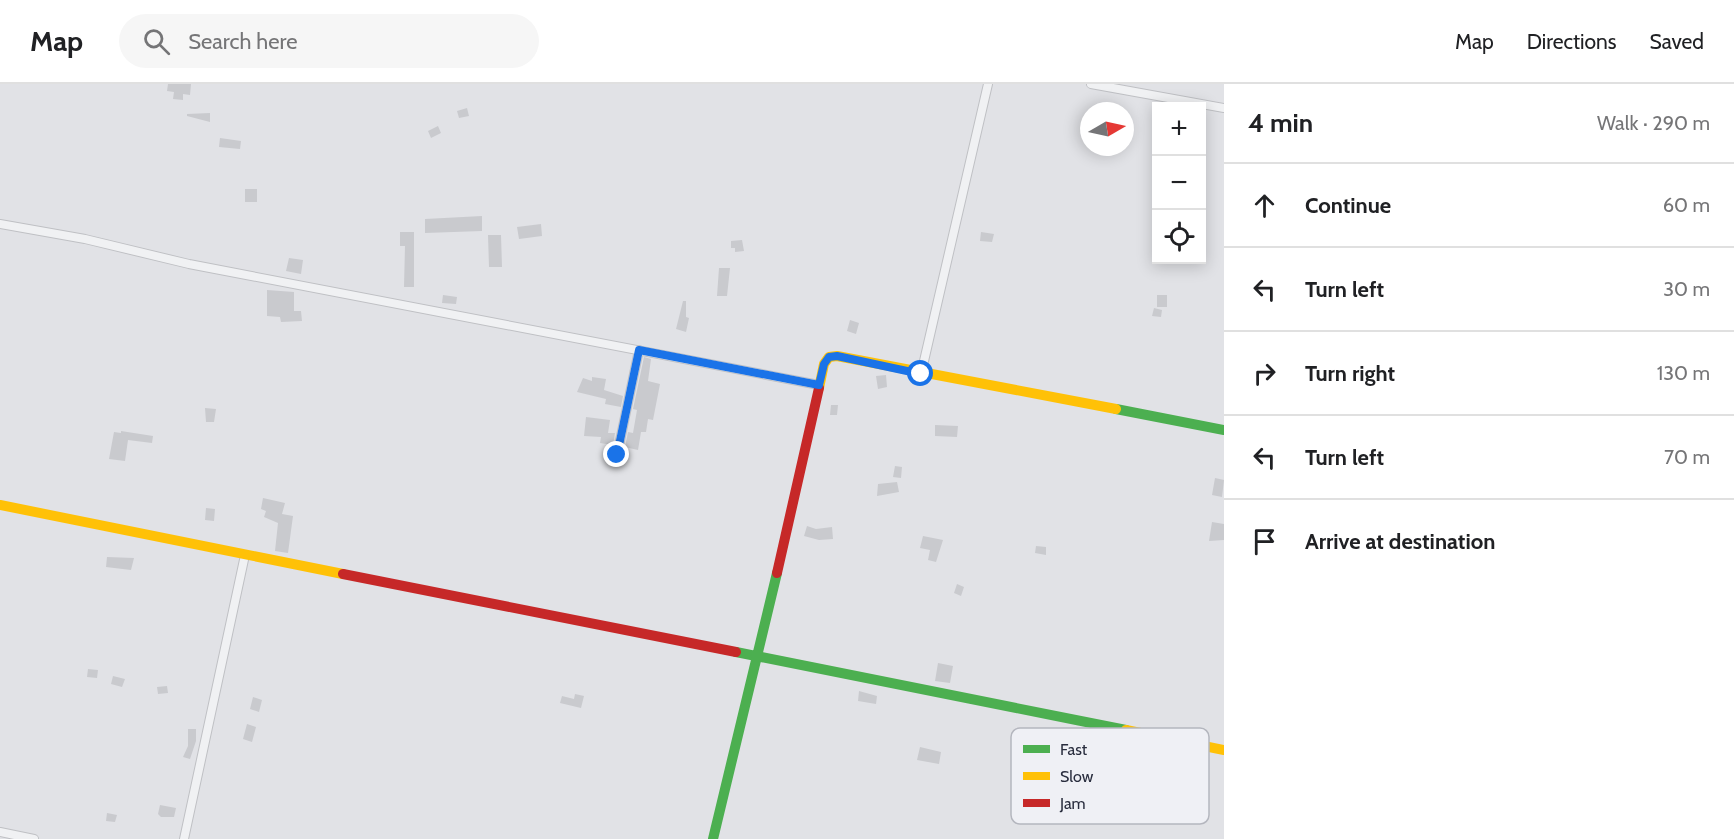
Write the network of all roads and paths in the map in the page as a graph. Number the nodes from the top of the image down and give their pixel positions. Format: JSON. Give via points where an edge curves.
{"nodes":[{"id":1,"x":988,"y":84,"type":"edge"},
{"id":2,"x":1091,"y":84,"type":"edge"},
{"id":3,"x":1224,"y":108,"type":"edge"},
{"id":4,"x":0,"y":224,"type":"edge"},
{"id":5,"x":639,"y":350,"type":"junction"},
{"id":6,"x":921,"y":374,"type":"junction"},
{"id":7,"x":819,"y":385,"type":"junction"},
{"id":8,"x":1224,"y":430,"type":"edge"},
{"id":9,"x":617,"y":455,"type":"dead end"},
{"id":10,"x":0,"y":505,"type":"edge"},
{"id":11,"x":244,"y":555,"type":"junction"},
{"id":12,"x":759,"y":655,"type":"junction"},
{"id":13,"x":1116,"y":728,"type":"edge"},
{"id":14,"x":1209,"y":747,"type":"edge"},
{"id":15,"x":1224,"y":750,"type":"edge"},
{"id":16,"x":0,"y":832,"type":"edge"},
{"id":17,"x":34,"y":839,"type":"edge"},
{"id":18,"x":184,"y":839,"type":"edge"},
{"id":19,"x":713,"y":839,"type":"edge"}],
"edges":[{"from":1,"to":6,"type":"street"},
{"from":2,"to":3,"type":"street"},
{"from":4,"to":5,"type":"street"},
{"from":5,"to":7,"type":"street"},
{"from":5,"to":9,"type":"street"},
{"from":6,"to":7,"type":"street","via":[[837,356],[829,357],[824,364]]},
{"from":6,"to":8,"type":"street"},
{"from":7,"to":12,"type":"street"},
{"from":10,"to":11,"type":"street"},
{"from":11,"to":12,"type":"street"},
{"from":11,"to":18,"type":"street"},
{"from":12,"to":13,"type":"street"},
{"from":12,"to":19,"type":"street"},
{"from":14,"to":15,"type":"street"},
{"from":16,"to":17,"type":"street"}]}
